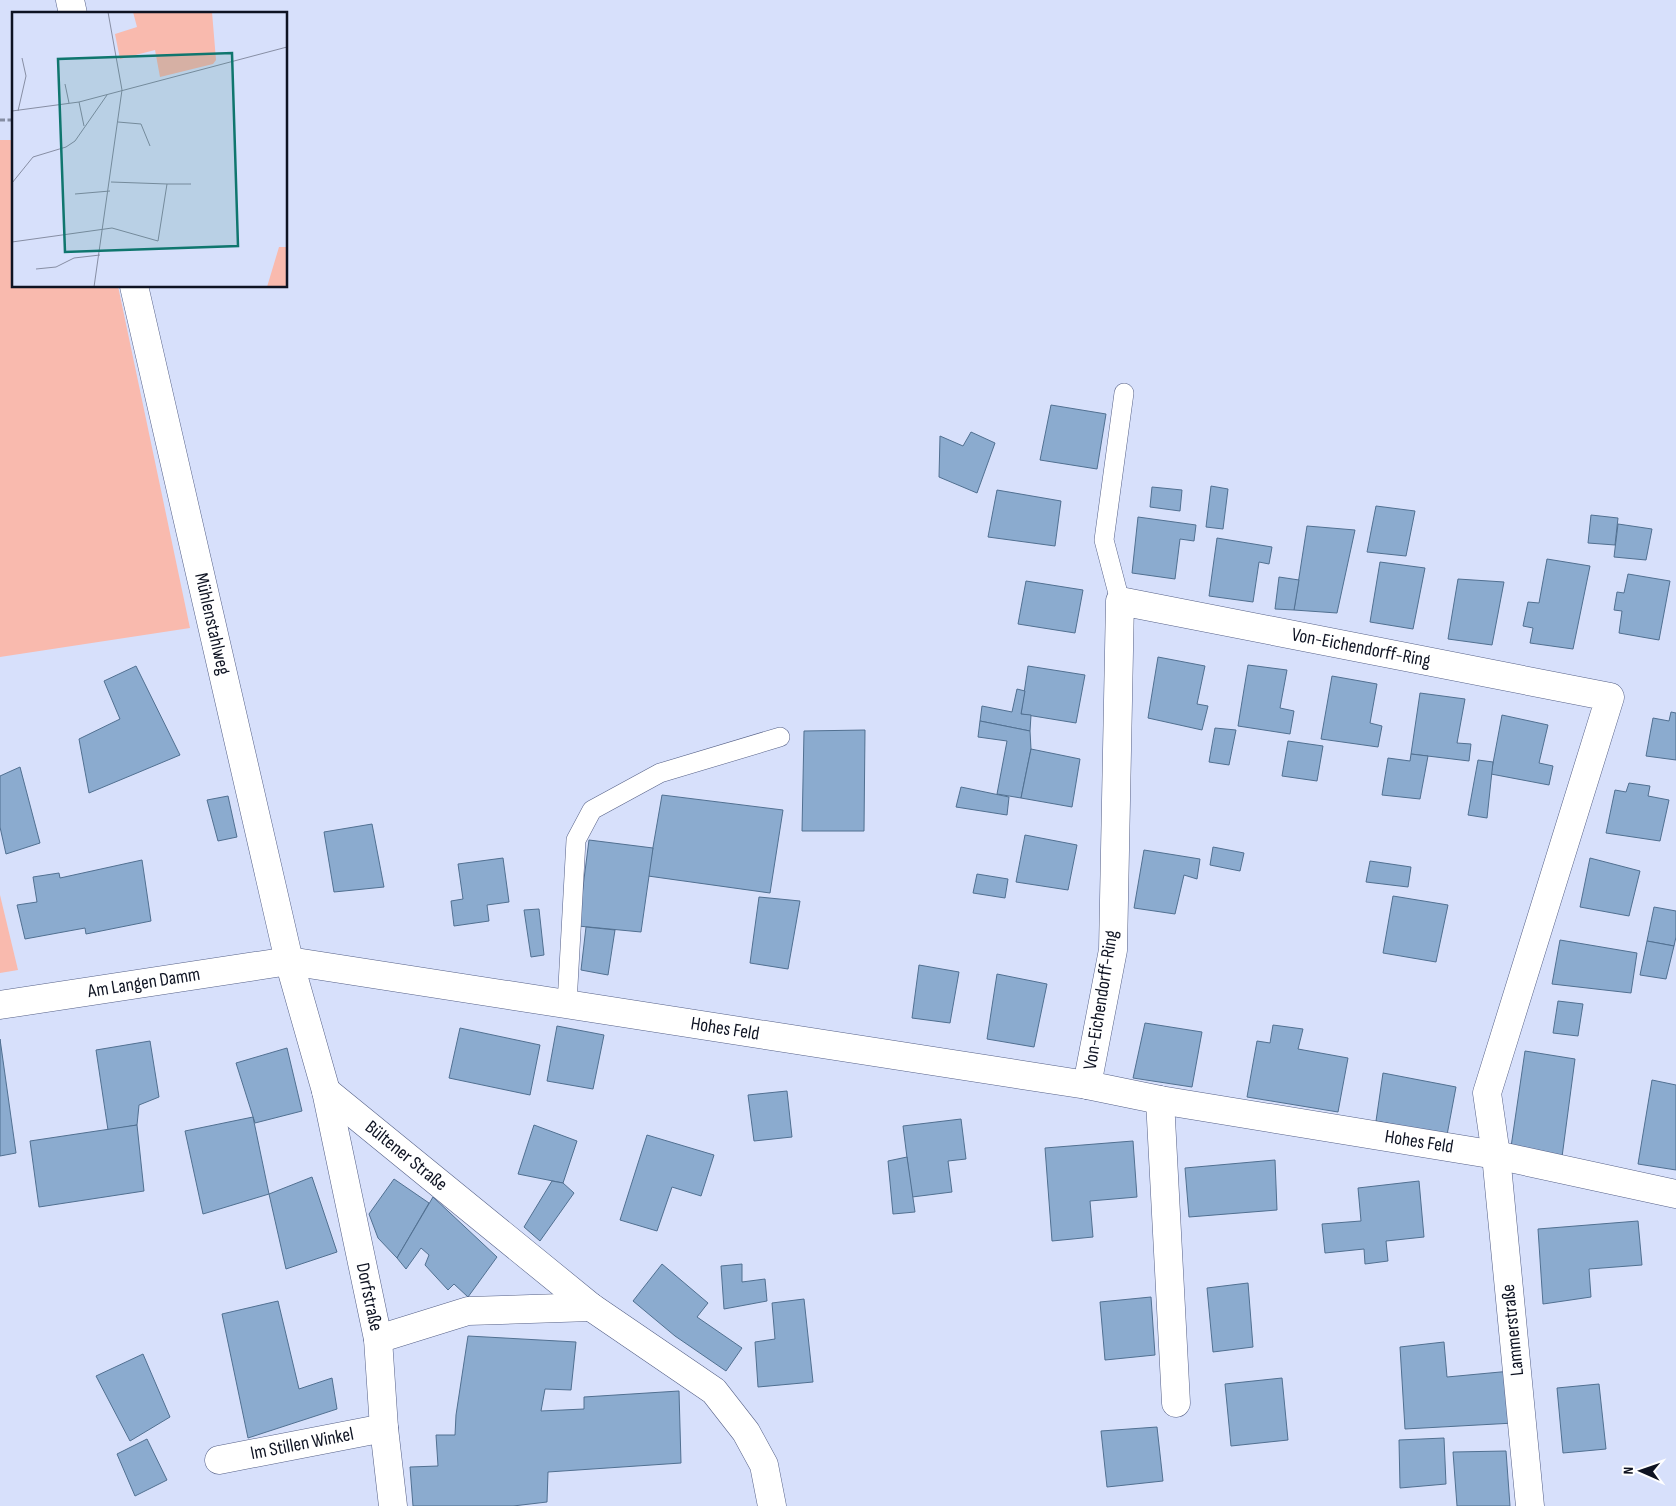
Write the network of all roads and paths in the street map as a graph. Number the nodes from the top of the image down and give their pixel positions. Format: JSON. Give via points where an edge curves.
{"nodes":[{"id":1,"x":134,"y":288,"type":"edge"},
{"id":2,"x":1124,"y":393,"type":"dead end"},
{"id":3,"x":1120,"y":601,"type":"junction"},
{"id":4,"x":780,"y":737,"type":"dead end"},
{"id":5,"x":289,"y":961,"type":"junction"},
{"id":6,"x":567,"y":1004,"type":"junction"},
{"id":7,"x":0,"y":1005,"type":"edge"},
{"id":8,"x":1087,"y":1085,"type":"junction"},
{"id":9,"x":326,"y":1091,"type":"junction"},
{"id":10,"x":1160,"y":1100,"type":"junction"},
{"id":11,"x":1496,"y":1155,"type":"junction"},
{"id":12,"x":1676,"y":1194,"type":"edge"},
{"id":13,"x":591,"y":1307,"type":"junction"},
{"id":14,"x":378,"y":1339,"type":"junction"},
{"id":15,"x":1176,"y":1403,"type":"dead end"},
{"id":16,"x":384,"y":1428,"type":"junction"},
{"id":17,"x":219,"y":1460,"type":"dead end"},
{"id":18,"x":393,"y":1506,"type":"edge"},
{"id":19,"x":772,"y":1506,"type":"edge"},
{"id":20,"x":1530,"y":1506,"type":"edge"}],
"edges":[{"from":1,"to":5,"type":"street","name":"Mühlenstahlweg"},
{"from":2,"to":3,"type":"lane","via":[[1104,540]]},
{"from":3,"to":8,"type":"street","name":"Von-Eichendorff-Ring","via":[[1113,950]]},
{"from":3,"to":11,"type":"street","name":"Von-Eichendorff-Ring","via":[[1610,697],[1487,1092]]},
{"from":4,"to":6,"type":"lane","via":[[660,773],[592,810],[576,840]]},
{"from":5,"to":6,"type":"street","name":"Hohes Feld"},
{"from":5,"to":7,"type":"street","name":"Am Langen Damm"},
{"from":5,"to":9,"type":"street"},
{"from":6,"to":8,"type":"street","name":"Hohes Feld"},
{"from":8,"to":10,"type":"street","name":"Hohes Feld"},
{"from":9,"to":13,"type":"street","name":"Bültener Straße"},
{"from":9,"to":14,"type":"street","name":"Dorfstraße"},
{"from":10,"to":11,"type":"street","name":"Hohes Feld"},
{"from":10,"to":15,"type":"street"},
{"from":11,"to":12,"type":"street","name":"Hohes Feld"},
{"from":11,"to":20,"type":"street","name":"Lammerstraße"},
{"from":13,"to":14,"type":"street","via":[[468,1310]]},
{"from":13,"to":19,"type":"street","name":"Bültener Straße","via":[[714,1391],[746,1432],[764,1465]]},
{"from":14,"to":16,"type":"street","name":"Dorfstraße"},
{"from":16,"to":17,"type":"street","name":"Im Stillen Winkel"},
{"from":16,"to":18,"type":"street","name":"Dorfstraße"}]}
